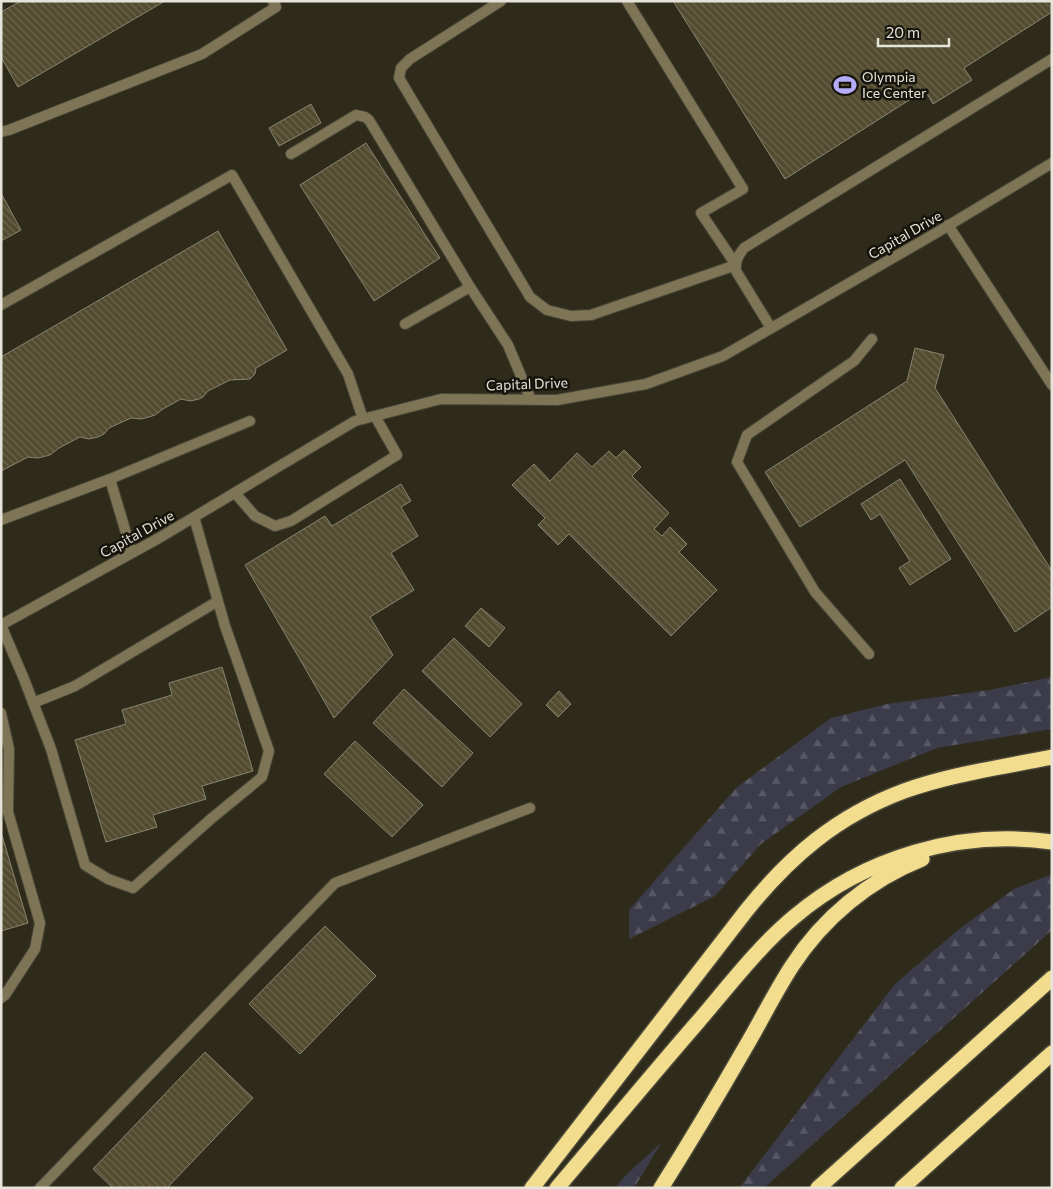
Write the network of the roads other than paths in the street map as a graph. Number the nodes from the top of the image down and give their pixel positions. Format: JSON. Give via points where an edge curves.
{"nodes":[{"id":1,"x":274,"y":1,"type":"edge"},
{"id":2,"x":501,"y":1,"type":"edge"},
{"id":3,"x":627,"y":1,"type":"edge"},
{"id":4,"x":1052,"y":60,"type":"edge"},
{"id":5,"x":1,"y":132,"type":"edge"},
{"id":6,"x":291,"y":154,"type":"dead end"},
{"id":7,"x":1052,"y":163,"type":"edge"},
{"id":8,"x":948,"y":225,"type":"junction"},
{"id":9,"x":736,"y":265,"type":"junction"},
{"id":10,"x":470,"y":287,"type":"junction"},
{"id":11,"x":1,"y":305,"type":"edge"},
{"id":12,"x":405,"y":324,"type":"dead end"},
{"id":13,"x":771,"y":328,"type":"junction"},
{"id":14,"x":872,"y":340,"type":"dead end"},
{"id":15,"x":1050,"y":379,"type":"edge"},
{"id":16,"x":530,"y":400,"type":"junction"},
{"id":17,"x":375,"y":416,"type":"junction"},
{"id":18,"x":362,"y":419,"type":"junction"},
{"id":19,"x":250,"y":422,"type":"dead end"},
{"id":20,"x":110,"y":479,"type":"junction"},
{"id":21,"x":235,"y":493,"type":"junction"},
{"id":22,"x":194,"y":517,"type":"junction"},
{"id":23,"x":1,"y":520,"type":"edge"},
{"id":24,"x":132,"y":553,"type":"junction"},
{"id":25,"x":218,"y":600,"type":"junction"},
{"id":26,"x":1,"y":625,"type":"edge"},
{"id":27,"x":869,"y":654,"type":"dead end"},
{"id":28,"x":33,"y":703,"type":"junction"},
{"id":29,"x":1,"y":713,"type":"edge"},
{"id":30,"x":1052,"y":757,"type":"edge"},
{"id":31,"x":530,"y":808,"type":"dead end"},
{"id":32,"x":1046,"y":841,"type":"edge"},
{"id":33,"x":1052,"y":978,"type":"edge"},
{"id":34,"x":1,"y":998,"type":"edge"},
{"id":35,"x":1052,"y":1053,"type":"edge"},
{"id":36,"x":40,"y":1188,"type":"edge"},
{"id":37,"x":532,"y":1188,"type":"edge"},
{"id":38,"x":558,"y":1188,"type":"edge"},
{"id":39,"x":661,"y":1188,"type":"edge"},
{"id":40,"x":818,"y":1188,"type":"edge"},
{"id":41,"x":902,"y":1188,"type":"edge"}],
"edges":[{"from":1,"to":5,"type":"lane","via":[[276,7],[202,54]]},
{"from":2,"to":9,"type":"lane","via":[[410,59],[401,68],[399,78],[530,297],[547,310],[571,316],[591,315]]},
{"from":3,"to":9,"type":"lane","via":[[743,189],[701,213]]},
{"from":4,"to":9,"type":"lane","via":[[744,248]]},
{"from":6,"to":10,"type":"lane","via":[[356,115],[365,117]]},
{"from":7,"to":8,"type":"lane","name":"Capital Drive"},
{"from":8,"to":13,"type":"lane","name":"Capital Drive"},
{"from":8,"to":15,"type":"lane"},
{"from":9,"to":13,"type":"lane","via":[[736,271]]},
{"from":10,"to":12,"type":"lane"},
{"from":10,"to":16,"type":"lane","via":[[508,346]]},
{"from":11,"to":18,"type":"lane","via":[[232,175],[348,374]]},
{"from":13,"to":16,"type":"lane","name":"Capital Drive","via":[[723,356],[646,384],[557,400]]},
{"from":14,"to":27,"type":"lane","via":[[854,361],[747,434],[737,462],[815,592]]},
{"from":16,"to":17,"type":"lane","name":"Capital Drive","via":[[441,399]]},
{"from":17,"to":18,"type":"lane","name":"Capital Drive"},
{"from":17,"to":21,"type":"lane","via":[[397,455],[291,521],[275,526],[255,516]]},
{"from":18,"to":21,"type":"lane","name":"Capital Drive"},
{"from":19,"to":20,"type":"lane"},
{"from":20,"to":23,"type":"lane"},
{"from":20,"to":24,"type":"lane"},
{"from":21,"to":22,"type":"lane","name":"Capital Drive"},
{"from":22,"to":24,"type":"lane","name":"Capital Drive"},
{"from":22,"to":25,"type":"lane"},
{"from":24,"to":26,"type":"lane","name":"Capital Drive"},
{"from":25,"to":28,"type":"lane","via":[[75,686]]},
{"from":25,"to":28,"type":"lane","via":[[269,751],[262,777],[133,888],[108,879],[85,865]]},
{"from":26,"to":28,"type":"lane"},
{"from":29,"to":34,"type":"lane","via":[[9,749],[8,812],[40,924],[35,949]]},
{"from":30,"to":37,"type":"highway","via":[[904,791],[845,820],[808,846],[746,911]]},
{"from":31,"to":36,"type":"lane","via":[[336,883]]},
{"from":32,"to":38,"type":"highway","via":[[968,841],[915,852],[861,873],[810,905],[763,947]]},
{"from":32,"to":39,"type":"highway","via":[[995,841],[943,852],[899,869],[842,908],[793,965]]},
{"from":33,"to":40,"type":"highway"},
{"from":35,"to":41,"type":"highway"}]}
